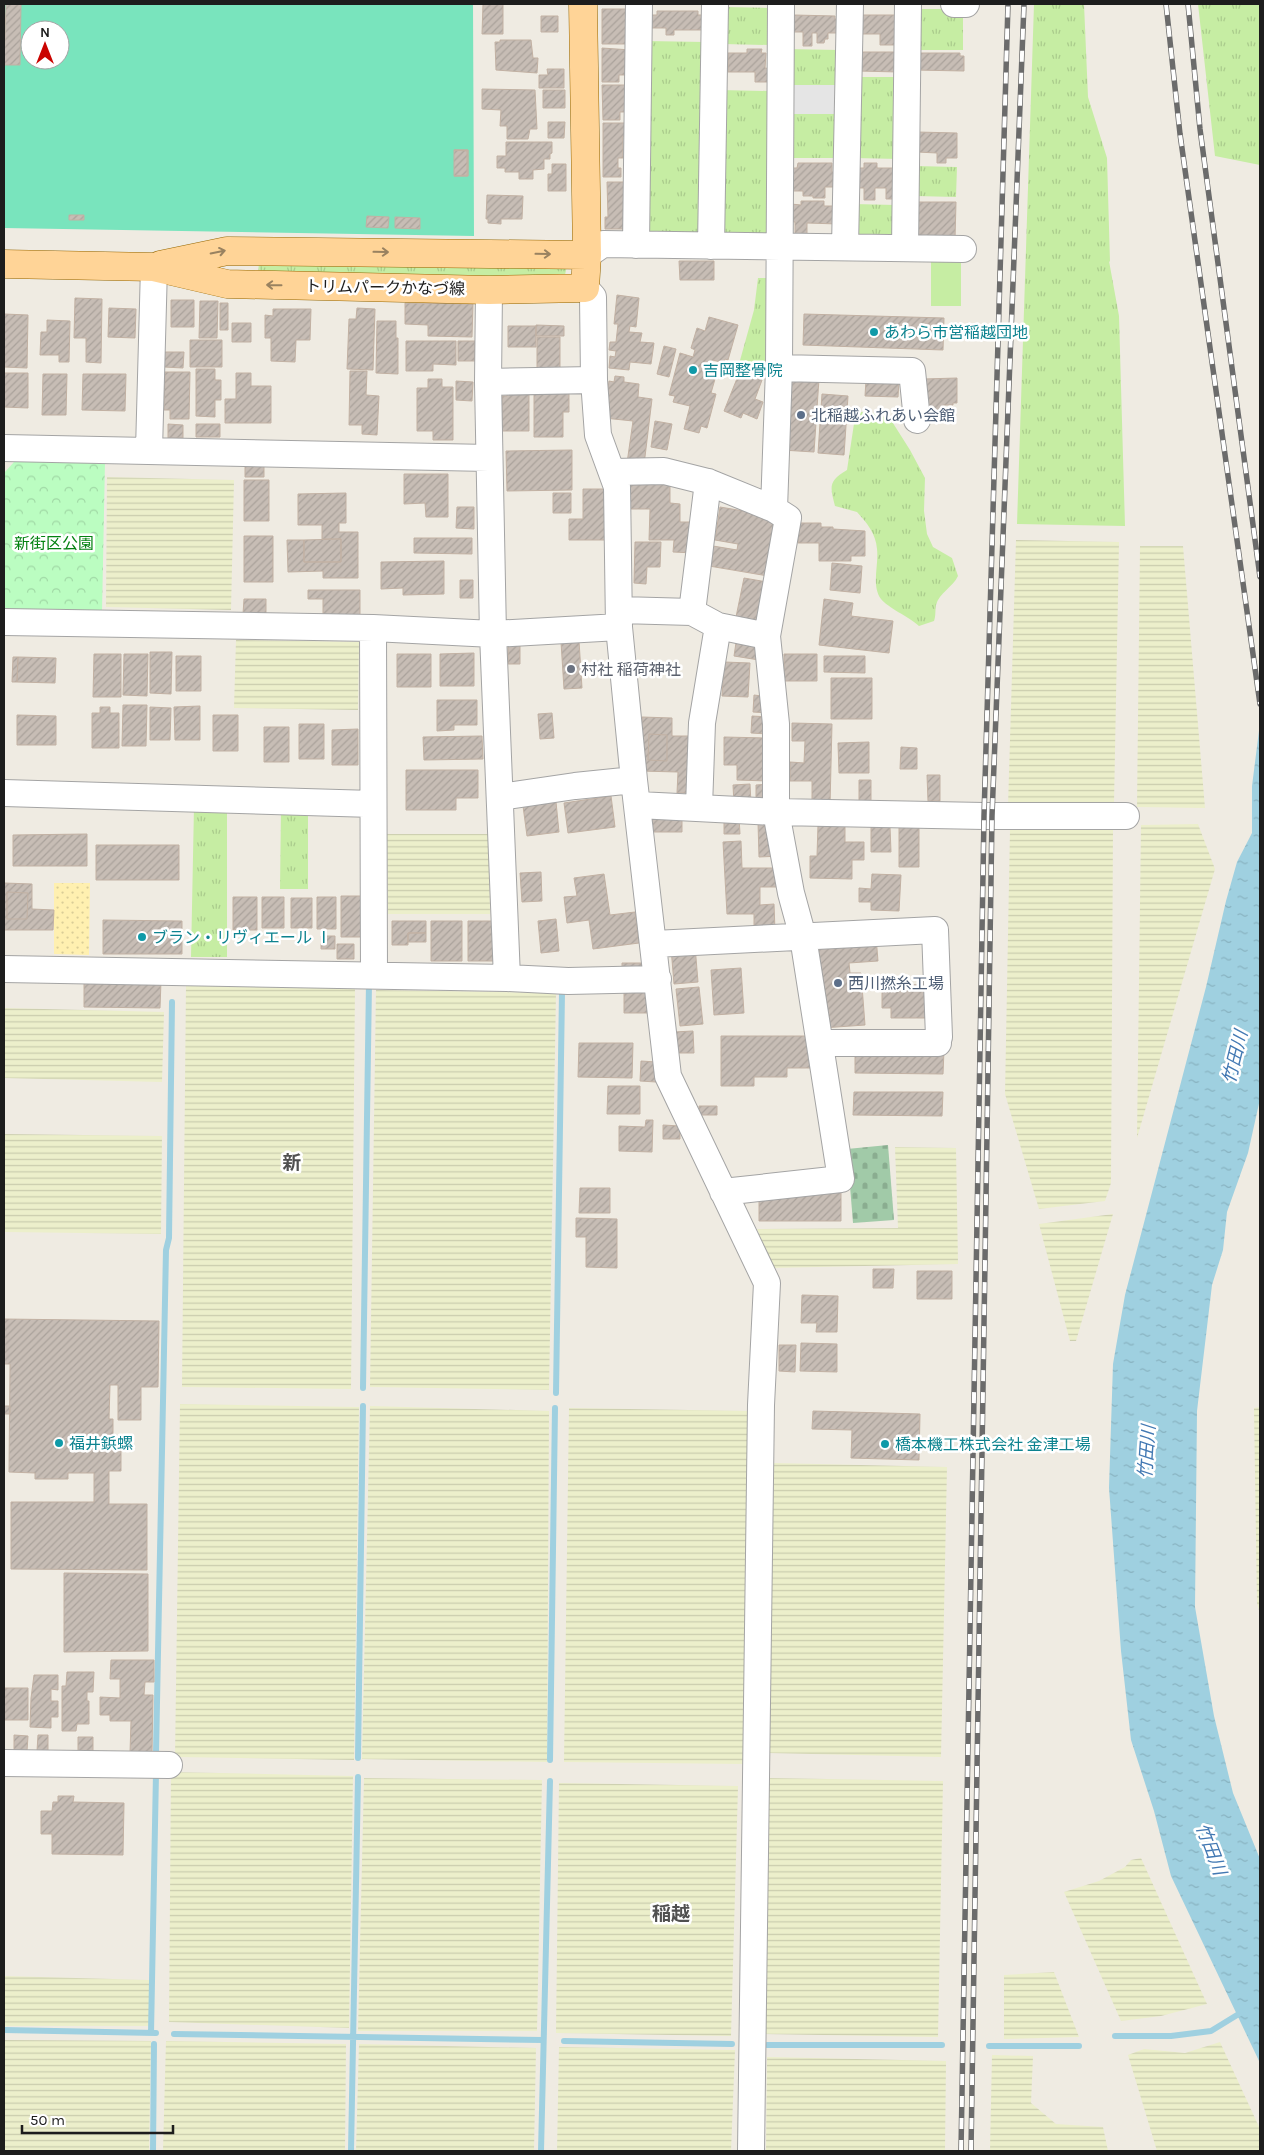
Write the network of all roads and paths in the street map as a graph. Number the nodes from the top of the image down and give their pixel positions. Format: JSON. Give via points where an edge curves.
{"nodes":[{"id":1,"x":583,"y":4,"type":"edge"},
{"id":2,"x":639,"y":4,"type":"edge"},
{"id":3,"x":715,"y":4,"type":"edge"},
{"id":4,"x":780,"y":4,"type":"edge"},
{"id":5,"x":850,"y":4,"type":"edge"},
{"id":6,"x":908,"y":4,"type":"edge"},
{"id":7,"x":954,"y":4,"type":"edge"},
{"id":8,"x":966,"y":4,"type":"edge"},
{"id":9,"x":636,"y":245,"type":"junction"},
{"id":10,"x":711,"y":246,"type":"junction"},
{"id":11,"x":778,"y":247,"type":"junction"},
{"id":12,"x":845,"y":247,"type":"junction"},
{"id":13,"x":905,"y":248,"type":"junction"},
{"id":14,"x":963,"y":249,"type":"dead end"},
{"id":15,"x":587,"y":255,"type":"junction"},
{"id":16,"x":4,"y":264,"type":"edge"},
{"id":17,"x":154,"y":267,"type":"junction"},
{"id":18,"x":585,"y":288,"type":"junction"},
{"id":19,"x":489,"y":290,"type":"junction"},
{"id":20,"x":779,"y":368,"type":"junction"},
{"id":21,"x":594,"y":380,"type":"junction"},
{"id":22,"x":488,"y":382,"type":"junction"},
{"id":23,"x":917,"y":420,"type":"dead end"},
{"id":24,"x":4,"y":448,"type":"edge"},
{"id":25,"x":149,"y":450,"type":"junction"},
{"id":26,"x":489,"y":458,"type":"junction"},
{"id":27,"x":613,"y":472,"type":"junction"},
{"id":28,"x":708,"y":482,"type":"junction"},
{"id":29,"x":774,"y":509,"type":"junction"},
{"id":30,"x":692,"y":612,"type":"junction"},
{"id":31,"x":620,"y":619,"type":"junction"},
{"id":32,"x":4,"y":622,"type":"edge"},
{"id":33,"x":718,"y":626,"type":"junction"},
{"id":34,"x":373,"y":628,"type":"junction"},
{"id":35,"x":493,"y":634,"type":"junction"},
{"id":36,"x":767,"y":636,"type":"junction"},
{"id":37,"x":4,"y":793,"type":"edge"},
{"id":38,"x":636,"y":793,"type":"junction"},
{"id":39,"x":501,"y":797,"type":"junction"},
{"id":40,"x":373,"y":804,"type":"junction"},
{"id":41,"x":699,"y":807,"type":"junction"},
{"id":42,"x":776,"y":812,"type":"junction"},
{"id":43,"x":1126,"y":816,"type":"dead end"},
{"id":44,"x":803,"y":937,"type":"junction"},
{"id":45,"x":654,"y":944,"type":"junction"},
{"id":46,"x":4,"y":969,"type":"edge"},
{"id":47,"x":374,"y":976,"type":"junction"},
{"id":48,"x":507,"y":978,"type":"junction"},
{"id":49,"x":658,"y":980,"type":"junction"},
{"id":50,"x":820,"y":1043,"type":"junction"},
{"id":51,"x":724,"y":1192,"type":"junction"},
{"id":52,"x":4,"y":1763,"type":"edge"},
{"id":53,"x":169,"y":1765,"type":"dead end"},
{"id":54,"x":751,"y":2151,"type":"edge"}],
"edges":[{"from":1,"to":15,"type":"main road"},
{"from":2,"to":9,"type":"street"},
{"from":3,"to":10,"type":"street"},
{"from":4,"to":11,"type":"street"},
{"from":5,"to":12,"type":"street"},
{"from":6,"to":13,"type":"street"},
{"from":7,"to":8,"type":"street"},
{"from":9,"to":10,"type":"street"},
{"from":9,"to":15,"type":"street","via":[[603,244]]},
{"from":10,"to":11,"type":"street"},
{"from":11,"to":12,"type":"street"},
{"from":11,"to":20,"type":"street"},
{"from":12,"to":13,"type":"street"},
{"from":13,"to":14,"type":"street"},
{"from":17,"to":15,"type":"main road","name":"トリムパークかなづ線","one_way":true,"via":[[227,251]]},
{"from":15,"to":18,"type":"main road"},
{"from":16,"to":17,"type":"main road","name":"トリムパークかなづ線"},
{"from":19,"to":17,"type":"main road","name":"トリムパークかなづ線","one_way":true,"via":[[227,284]]},
{"from":17,"to":25,"type":"street"},
{"from":18,"to":19,"type":"main road","name":"トリムパークかなづ線"},
{"from":18,"to":21,"type":"street","via":[[593,297]]},
{"from":19,"to":22,"type":"street"},
{"from":20,"to":23,"type":"street","via":[[912,371]]},
{"from":20,"to":29,"type":"street"},
{"from":21,"to":22,"type":"street"},
{"from":21,"to":27,"type":"street","via":[[598,435]]},
{"from":22,"to":26,"type":"street"},
{"from":24,"to":25,"type":"street"},
{"from":25,"to":26,"type":"street"},
{"from":26,"to":35,"type":"street"},
{"from":27,"to":28,"type":"street","via":[[664,471]]},
{"from":27,"to":31,"type":"street","via":[[617,486]]},
{"from":28,"to":29,"type":"street"},
{"from":28,"to":30,"type":"street"},
{"from":29,"to":36,"type":"street","via":[[788,518]]},
{"from":30,"to":31,"type":"street"},
{"from":30,"to":33,"type":"street"},
{"from":31,"to":35,"type":"street"},
{"from":31,"to":38,"type":"street"},
{"from":32,"to":34,"type":"street"},
{"from":33,"to":36,"type":"street"},
{"from":33,"to":41,"type":"street","via":[[702,723]]},
{"from":34,"to":35,"type":"street"},
{"from":34,"to":40,"type":"street"},
{"from":35,"to":39,"type":"street"},
{"from":36,"to":42,"type":"street","via":[[776,724]]},
{"from":37,"to":40,"type":"street"},
{"from":38,"to":39,"type":"street","via":[[576,786]]},
{"from":38,"to":41,"type":"street"},
{"from":38,"to":45,"type":"street"},
{"from":39,"to":48,"type":"street"},
{"from":40,"to":47,"type":"street"},
{"from":41,"to":42,"type":"street"},
{"from":42,"to":43,"type":"street"},
{"from":42,"to":44,"type":"street"},
{"from":44,"to":45,"type":"street"},
{"from":44,"to":50,"type":"street"},
{"from":44,"to":50,"type":"street","via":[[935,930],[939,1040]]},
{"from":45,"to":49,"type":"street"},
{"from":46,"to":47,"type":"street"},
{"from":47,"to":48,"type":"street"},
{"from":48,"to":49,"type":"street"},
{"from":49,"to":51,"type":"street","via":[[668,1076]]},
{"from":50,"to":51,"type":"street","via":[[841,1179]]},
{"from":51,"to":54,"type":"street","via":[[767,1282],[761,1424]]},
{"from":52,"to":53,"type":"street"}]}
